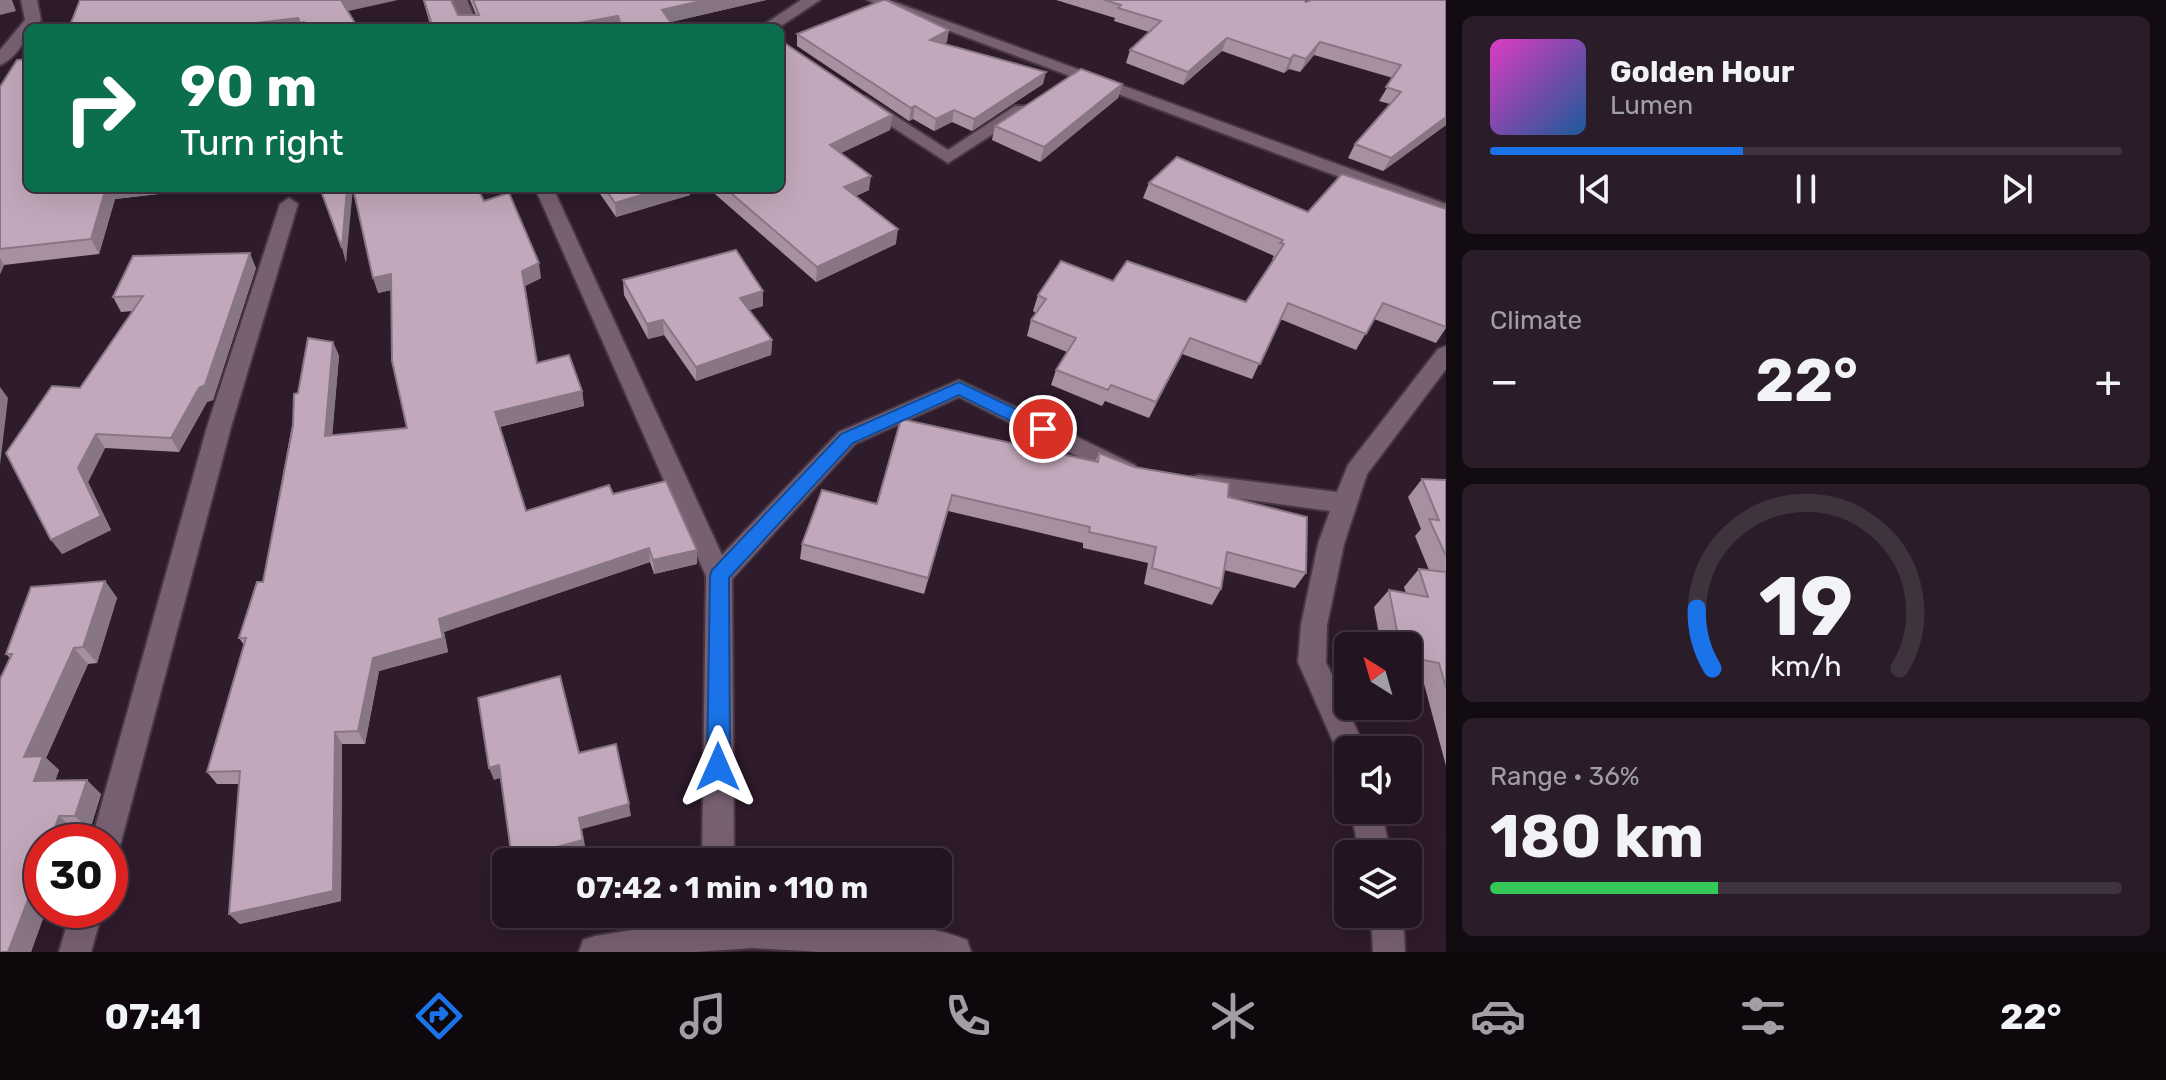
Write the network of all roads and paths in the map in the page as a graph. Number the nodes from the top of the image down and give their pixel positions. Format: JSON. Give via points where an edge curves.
{"nodes":[{"id":1,"x":29,"y":0,"type":"edge"},
{"id":2,"x":459,"y":0,"type":"edge"},
{"id":3,"x":812,"y":0,"type":"edge"},
{"id":4,"x":875,"y":0,"type":"edge"},
{"id":5,"x":30,"y":24,"type":"edge"},
{"id":6,"x":469,"y":24,"type":"edge"},
{"id":7,"x":773,"y":24,"type":"edge"},
{"id":8,"x":24,"y":31,"type":"edge"},
{"id":9,"x":0,"y":60,"type":"edge"},
{"id":10,"x":1077,"y":73,"type":"junction"},
{"id":11,"x":845,"y":88,"type":"edge"},
{"id":12,"x":546,"y":192,"type":"edge"},
{"id":13,"x":289,"y":204,"type":"dead end"},
{"id":14,"x":1446,"y":211,"type":"edge"},
{"id":15,"x":1446,"y":354,"type":"edge"},
{"id":16,"x":1345,"y":503,"type":"junction"},
{"id":17,"x":719,"y":576,"type":"junction"},
{"id":18,"x":1345,"y":736,"type":"edge"},
{"id":19,"x":111,"y":824,"type":"edge"},
{"id":20,"x":718,"y":848,"type":"edge"},
{"id":21,"x":82,"y":928,"type":"edge"},
{"id":22,"x":697,"y":928,"type":"edge"},
{"id":23,"x":771,"y":928,"type":"edge"},
{"id":24,"x":1388,"y":928,"type":"edge"},
{"id":25,"x":75,"y":952,"type":"edge"},
{"id":26,"x":595,"y":952,"type":"edge"},
{"id":27,"x":955,"y":952,"type":"edge"},
{"id":28,"x":1389,"y":952,"type":"edge"}],
"edges":[{"from":1,"to":5,"type":"street"},
{"from":2,"to":6,"type":"street"},
{"from":3,"to":7,"type":"street"},
{"from":4,"to":10,"type":"street"},
{"from":8,"to":9,"type":"street"},
{"from":10,"to":11,"type":"street","via":[[948,158]]},
{"from":10,"to":14,"type":"street"},
{"from":12,"to":17,"type":"street"},
{"from":13,"to":19,"type":"street","via":[[219,427]]},
{"from":15,"to":16,"type":"street","via":[[1356,471]]},
{"from":16,"to":17,"type":"street","via":[[1127,471],[959,388],[847,438]]},
{"from":16,"to":18,"type":"street","via":[[1314,625],[1312,662]]},
{"from":17,"to":20,"type":"street"},
{"from":21,"to":25,"type":"street"},
{"from":22,"to":26,"type":"street"},
{"from":23,"to":27,"type":"street","via":[[897,940]]},
{"from":24,"to":28,"type":"street"}]}
